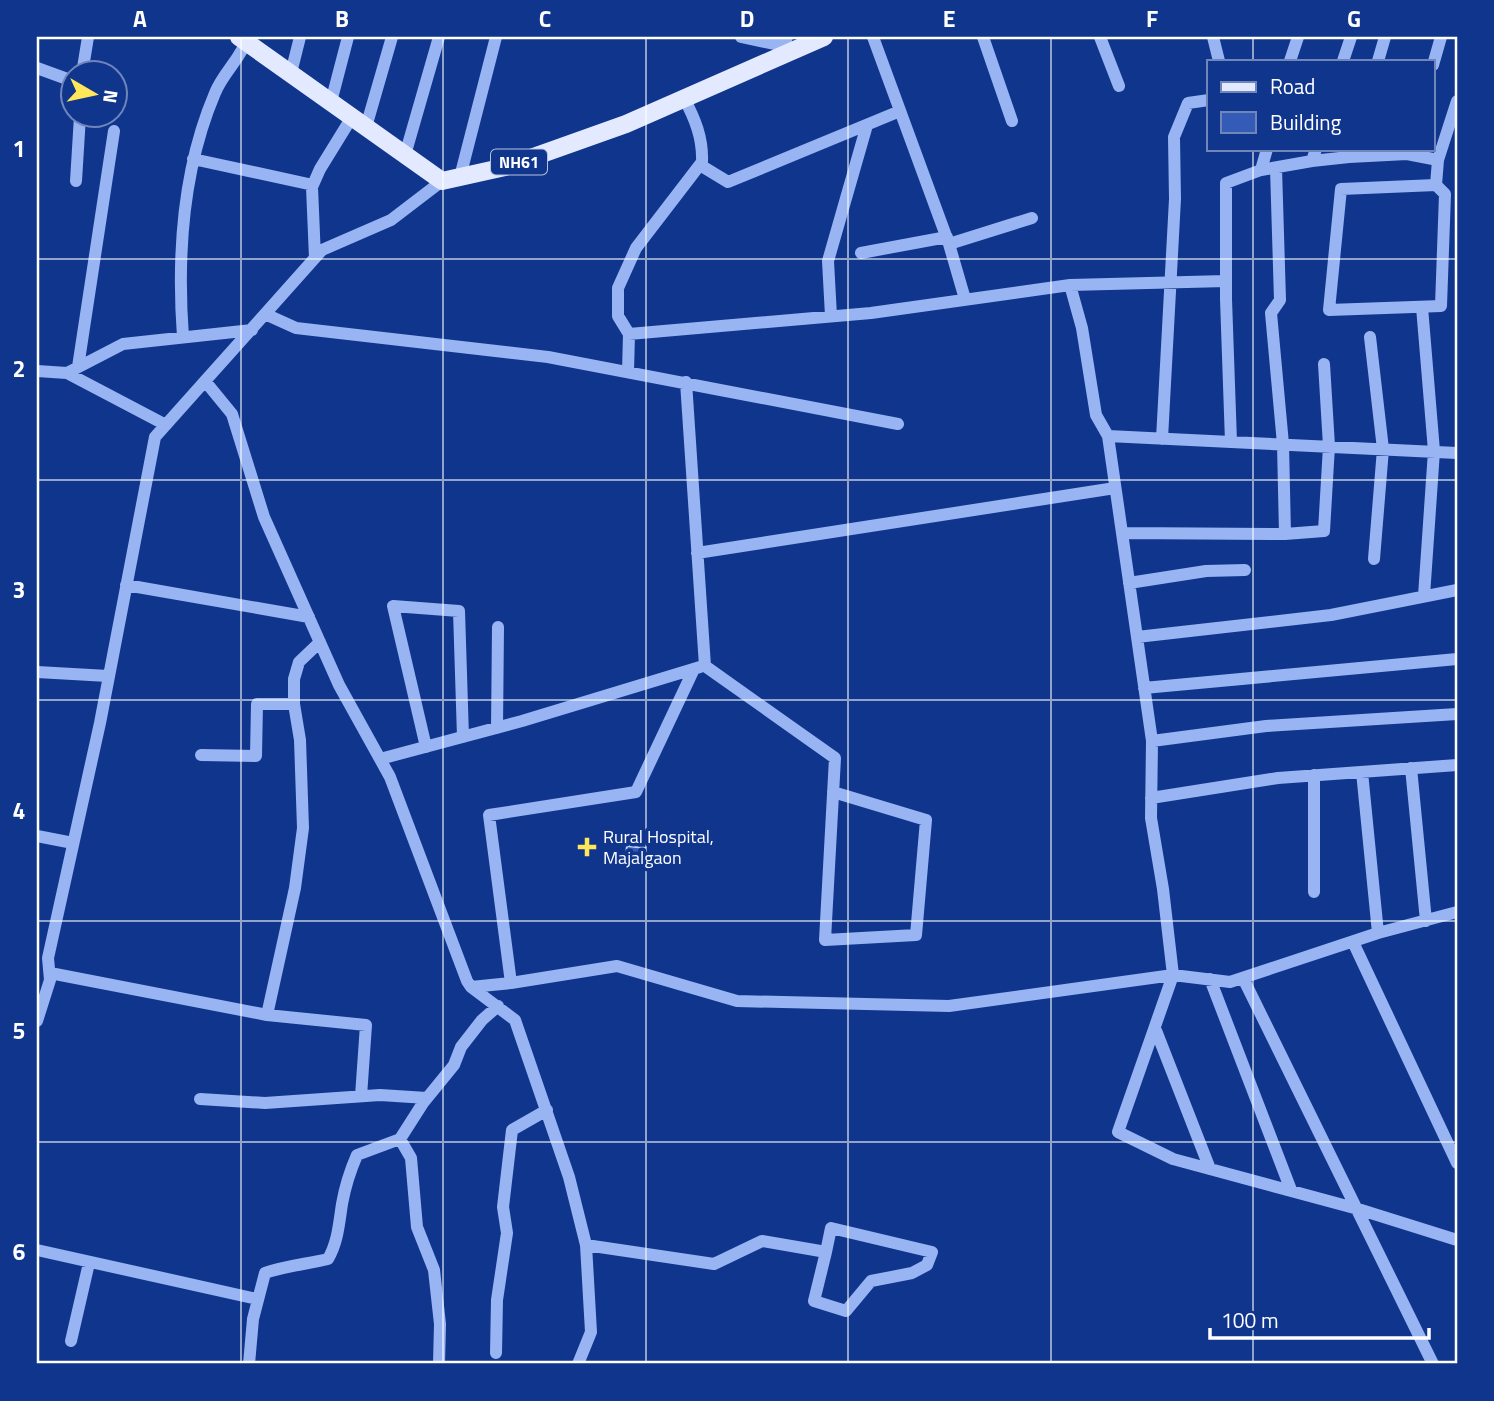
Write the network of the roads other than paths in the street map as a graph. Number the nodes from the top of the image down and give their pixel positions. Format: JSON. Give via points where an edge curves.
{"nodes":[{"id":1,"x":88,"y":37,"type":"edge"},
{"id":2,"x":300,"y":37,"type":"edge"},
{"id":3,"x":348,"y":37,"type":"edge"},
{"id":4,"x":392,"y":37,"type":"edge"},
{"id":5,"x":439,"y":37,"type":"edge"},
{"id":6,"x":496,"y":37,"type":"edge"},
{"id":7,"x":741,"y":37,"type":"edge"},
{"id":8,"x":787,"y":37,"type":"edge"},
{"id":9,"x":824,"y":37,"type":"edge"},
{"id":10,"x":873,"y":37,"type":"edge"},
{"id":11,"x":983,"y":37,"type":"edge"},
{"id":12,"x":1100,"y":37,"type":"edge"},
{"id":13,"x":1213,"y":37,"type":"edge"},
{"id":14,"x":1298,"y":37,"type":"edge"},
{"id":15,"x":1350,"y":37,"type":"edge"},
{"id":16,"x":1385,"y":37,"type":"edge"},
{"id":17,"x":1441,"y":37,"type":"edge"},
{"id":18,"x":244,"y":39,"type":"edge"},
{"id":19,"x":84,"y":60,"type":"edge"},
{"id":20,"x":1219,"y":60,"type":"edge"},
{"id":21,"x":1290,"y":60,"type":"edge"},
{"id":22,"x":1343,"y":60,"type":"edge"},
{"id":23,"x":1378,"y":60,"type":"edge"},
{"id":24,"x":1434,"y":62,"type":"edge"},
{"id":25,"x":37,"y":68,"type":"edge"},
{"id":26,"x":291,"y":73,"type":"junction"},
{"id":27,"x":60,"y":77,"type":"edge"},
{"id":28,"x":1119,"y":86,"type":"dead end"},
{"id":29,"x":684,"y":98,"type":"junction"},
{"id":30,"x":1207,"y":100,"type":"edge"},
{"id":31,"x":1457,"y":101,"type":"edge"},
{"id":32,"x":331,"y":102,"type":"junction"},
{"id":33,"x":900,"y":111,"type":"junction"},
{"id":34,"x":1012,"y":121,"type":"dead end"},
{"id":35,"x":359,"y":122,"type":"junction"},
{"id":36,"x":867,"y":125,"type":"junction"},
{"id":37,"x":79,"y":130,"type":"edge"},
{"id":38,"x":114,"y":131,"type":"dead end"},
{"id":39,"x":1267,"y":150,"type":"edge"},
{"id":40,"x":1408,"y":151,"type":"edge"},
{"id":41,"x":1350,"y":153,"type":"edge"},
{"id":42,"x":405,"y":155,"type":"junction"},
{"id":43,"x":1314,"y":155,"type":"edge"},
{"id":44,"x":193,"y":159,"type":"junction"},
{"id":45,"x":1437,"y":160,"type":"junction"},
{"id":46,"x":700,"y":165,"type":"junction"},
{"id":47,"x":1276,"y":168,"type":"junction"},
{"id":48,"x":1261,"y":170,"type":"junction"},
{"id":49,"x":460,"y":177,"type":"junction"},
{"id":50,"x":76,"y":181,"type":"dead end"},
{"id":51,"x":442,"y":181,"type":"junction"},
{"id":52,"x":313,"y":185,"type":"junction"},
{"id":53,"x":1446,"y":190,"type":"edge"},
{"id":54,"x":1032,"y":218,"type":"dead end"},
{"id":55,"x":1444,"y":240,"type":"junction"},
{"id":56,"x":1457,"y":240,"type":"edge"},
{"id":57,"x":948,"y":241,"type":"junction"},
{"id":58,"x":861,"y":253,"type":"dead end"},
{"id":59,"x":315,"y":258,"type":"junction"},
{"id":60,"x":1226,"y":281,"type":"junction"},
{"id":61,"x":1170,"y":282,"type":"junction"},
{"id":62,"x":1070,"y":285,"type":"junction"},
{"id":63,"x":965,"y":299,"type":"junction"},
{"id":64,"x":1422,"y":307,"type":"junction"},
{"id":65,"x":265,"y":314,"type":"junction"},
{"id":66,"x":831,"y":316,"type":"junction"},
{"id":67,"x":252,"y":330,"type":"junction"},
{"id":68,"x":629,"y":334,"type":"junction"},
{"id":69,"x":183,"y":337,"type":"junction"},
{"id":70,"x":1370,"y":337,"type":"dead end"},
{"id":71,"x":1324,"y":365,"type":"dead end"},
{"id":72,"x":73,"y":370,"type":"junction"},
{"id":73,"x":37,"y":371,"type":"edge"},
{"id":74,"x":628,"y":372,"type":"junction"},
{"id":75,"x":205,"y":381,"type":"junction"},
{"id":76,"x":686,"y":382,"type":"junction"},
{"id":77,"x":898,"y":424,"type":"dead end"},
{"id":78,"x":166,"y":425,"type":"junction"},
{"id":79,"x":1108,"y":436,"type":"junction"},
{"id":80,"x":1162,"y":439,"type":"junction"},
{"id":81,"x":1231,"y":442,"type":"junction"},
{"id":82,"x":1283,"y":444,"type":"junction"},
{"id":83,"x":1329,"y":446,"type":"junction"},
{"id":84,"x":1383,"y":449,"type":"junction"},
{"id":85,"x":1434,"y":452,"type":"junction"},
{"id":86,"x":1457,"y":453,"type":"edge"},
{"id":87,"x":1115,"y":488,"type":"junction"},
{"id":88,"x":1122,"y":533,"type":"junction"},
{"id":89,"x":1285,"y":534,"type":"junction"},
{"id":90,"x":697,"y":553,"type":"junction"},
{"id":91,"x":1374,"y":559,"type":"dead end"},
{"id":92,"x":1245,"y":569,"type":"dead end"},
{"id":93,"x":1129,"y":583,"type":"junction"},
{"id":94,"x":126,"y":585,"type":"junction"},
{"id":95,"x":1457,"y":590,"type":"edge"},
{"id":96,"x":1424,"y":596,"type":"junction"},
{"id":97,"x":309,"y":617,"type":"junction"},
{"id":98,"x":498,"y":627,"type":"dead end"},
{"id":99,"x":1137,"y":637,"type":"junction"},
{"id":100,"x":320,"y":642,"type":"junction"},
{"id":101,"x":1457,"y":659,"type":"edge"},
{"id":102,"x":699,"y":667,"type":"junction"},
{"id":103,"x":37,"y":672,"type":"edge"},
{"id":104,"x":108,"y":676,"type":"junction"},
{"id":105,"x":1144,"y":688,"type":"junction"},
{"id":106,"x":294,"y":704,"type":"junction"},
{"id":107,"x":1457,"y":714,"type":"edge"},
{"id":108,"x":497,"y":728,"type":"junction"},
{"id":109,"x":463,"y":737,"type":"junction"},
{"id":110,"x":1152,"y":741,"type":"junction"},
{"id":111,"x":426,"y":747,"type":"junction"},
{"id":112,"x":201,"y":755,"type":"dead end"},
{"id":113,"x":380,"y":759,"type":"junction"},
{"id":114,"x":1457,"y":765,"type":"edge"},
{"id":115,"x":1411,"y":768,"type":"junction"},
{"id":116,"x":1362,"y":772,"type":"junction"},
{"id":117,"x":1314,"y":775,"type":"junction"},
{"id":118,"x":833,"y":792,"type":"junction"},
{"id":119,"x":1151,"y":798,"type":"junction"},
{"id":120,"x":37,"y":836,"type":"edge"},
{"id":121,"x":73,"y":843,"type":"junction"},
{"id":122,"x":1314,"y":892,"type":"dead end"},
{"id":123,"x":1456,"y":917,"type":"edge"},
{"id":124,"x":1426,"y":921,"type":"junction"},
{"id":125,"x":1378,"y":933,"type":"junction"},
{"id":126,"x":1353,"y":942,"type":"junction"},
{"id":127,"x":43,"y":958,"type":"edge"},
{"id":128,"x":50,"y":973,"type":"junction"},
{"id":129,"x":1173,"y":975,"type":"junction"},
{"id":130,"x":1243,"y":978,"type":"junction"},
{"id":131,"x":1210,"y":979,"type":"junction"},
{"id":132,"x":511,"y":983,"type":"junction"},
{"id":133,"x":471,"y":987,"type":"junction"},
{"id":134,"x":498,"y":1006,"type":"junction"},
{"id":135,"x":267,"y":1015,"type":"junction"},
{"id":136,"x":37,"y":1021,"type":"edge"},
{"id":137,"x":1155,"y":1028,"type":"junction"},
{"id":138,"x":362,"y":1096,"type":"junction"},
{"id":139,"x":427,"y":1098,"type":"junction"},
{"id":140,"x":200,"y":1099,"type":"dead end"},
{"id":141,"x":547,"y":1110,"type":"junction"},
{"id":142,"x":400,"y":1139,"type":"junction"},
{"id":143,"x":1457,"y":1163,"type":"edge"},
{"id":144,"x":1210,"y":1169,"type":"junction"},
{"id":145,"x":1291,"y":1191,"type":"junction"},
{"id":146,"x":1358,"y":1209,"type":"junction"},
{"id":147,"x":1457,"y":1240,"type":"edge"},
{"id":148,"x":586,"y":1245,"type":"junction"},
{"id":149,"x":37,"y":1250,"type":"edge"},
{"id":150,"x":825,"y":1252,"type":"junction"},
{"id":151,"x":89,"y":1263,"type":"junction"},
{"id":152,"x":257,"y":1299,"type":"junction"},
{"id":153,"x":71,"y":1341,"type":"dead end"},
{"id":154,"x":496,"y":1353,"type":"dead end"},
{"id":155,"x":249,"y":1364,"type":"edge"},
{"id":156,"x":439,"y":1364,"type":"edge"},
{"id":157,"x":578,"y":1364,"type":"edge"},
{"id":158,"x":1433,"y":1364,"type":"edge"}],
"edges":[{"from":1,"to":19,"type":"street"},
{"from":2,"to":26,"type":"street"},
{"from":3,"to":32,"type":"street"},
{"from":4,"to":35,"type":"street"},
{"from":5,"to":42,"type":"street"},
{"from":6,"to":49,"type":"street"},
{"from":7,"to":8,"type":"street","via":[[784,46]]},
{"from":9,"to":29,"type":"main road","number":"NH61"},
{"from":10,"to":33,"type":"street"},
{"from":11,"to":34,"type":"street"},
{"from":12,"to":28,"type":"street"},
{"from":13,"to":20,"type":"street"},
{"from":14,"to":21,"type":"street"},
{"from":15,"to":22,"type":"street"},
{"from":16,"to":23,"type":"street"},
{"from":17,"to":24,"type":"street"},
{"from":18,"to":26,"type":"main road"},
{"from":18,"to":44,"type":"street","via":[[216,91]]},
{"from":25,"to":27,"type":"street"},
{"from":26,"to":32,"type":"main road"},
{"from":29,"to":46,"type":"street","via":[[702,147]]},
{"from":29,"to":49,"type":"main road","number":"NH61","via":[[505,167]]},
{"from":30,"to":61,"type":"street","via":[[1188,103],[1174,136]]},
{"from":31,"to":45,"type":"street"},
{"from":32,"to":35,"type":"main road"},
{"from":33,"to":36,"type":"street"},
{"from":33,"to":57,"type":"street"},
{"from":35,"to":42,"type":"main road"},
{"from":35,"to":52,"type":"street","via":[[320,169]]},
{"from":36,"to":46,"type":"street","via":[[728,182]]},
{"from":36,"to":66,"type":"street","via":[[828,261]]},
{"from":37,"to":50,"type":"street"},
{"from":38,"to":72,"type":"street"},
{"from":39,"to":48,"type":"street"},
{"from":40,"to":41,"type":"street"},
{"from":40,"to":45,"type":"street"},
{"from":41,"to":43,"type":"street"},
{"from":42,"to":51,"type":"main road"},
{"from":43,"to":47,"type":"street"},
{"from":44,"to":52,"type":"street"},
{"from":44,"to":69,"type":"street","via":[[183,231]]},
{"from":45,"to":53,"type":"street"},
{"from":46,"to":68,"type":"street","via":[[636,248],[618,288],[618,316]]},
{"from":47,"to":48,"type":"street"},
{"from":47,"to":82,"type":"street","via":[[1280,300],[1271,313]]},
{"from":48,"to":60,"type":"street","via":[[1226,183]]},
{"from":49,"to":51,"type":"main road","number":"NH61"},
{"from":51,"to":59,"type":"street","via":[[391,220],[322,250]]},
{"from":52,"to":59,"type":"street"},
{"from":53,"to":55,"type":"street"},
{"from":53,"to":64,"type":"street","via":[[1341,189],[1329,310]]},
{"from":54,"to":57,"type":"street"},
{"from":55,"to":56,"type":"street"},
{"from":55,"to":64,"type":"street","via":[[1441,306]]},
{"from":57,"to":58,"type":"street"},
{"from":57,"to":63,"type":"street"},
{"from":59,"to":65,"type":"street"},
{"from":60,"to":61,"type":"street"},
{"from":60,"to":81,"type":"street"},
{"from":61,"to":62,"type":"street"},
{"from":61,"to":80,"type":"street"},
{"from":62,"to":63,"type":"street"},
{"from":62,"to":79,"type":"street","via":[[1096,415]]},
{"from":63,"to":66,"type":"street"},
{"from":64,"to":85,"type":"street"},
{"from":65,"to":67,"type":"street"},
{"from":65,"to":74,"type":"street","via":[[296,328],[548,357]]},
{"from":66,"to":68,"type":"street"},
{"from":67,"to":69,"type":"street"},
{"from":67,"to":75,"type":"street"},
{"from":68,"to":74,"type":"street"},
{"from":69,"to":72,"type":"street","via":[[123,344]]},
{"from":70,"to":84,"type":"street"},
{"from":71,"to":83,"type":"street"},
{"from":72,"to":73,"type":"street"},
{"from":72,"to":78,"type":"street"},
{"from":74,"to":76,"type":"street"},
{"from":75,"to":78,"type":"street"},
{"from":75,"to":97,"type":"street","via":[[232,414],[264,517]]},
{"from":76,"to":77,"type":"street"},
{"from":76,"to":90,"type":"street"},
{"from":78,"to":94,"type":"street","via":[[155,437]]},
{"from":79,"to":80,"type":"street"},
{"from":79,"to":87,"type":"street"},
{"from":80,"to":81,"type":"street"},
{"from":81,"to":82,"type":"street"},
{"from":82,"to":83,"type":"street"},
{"from":82,"to":89,"type":"street"},
{"from":83,"to":84,"type":"street"},
{"from":83,"to":89,"type":"street","via":[[1324,531]]},
{"from":84,"to":85,"type":"street"},
{"from":84,"to":91,"type":"street"},
{"from":85,"to":86,"type":"street"},
{"from":85,"to":96,"type":"street"},
{"from":87,"to":88,"type":"street"},
{"from":87,"to":90,"type":"street"},
{"from":88,"to":89,"type":"street"},
{"from":88,"to":93,"type":"street"},
{"from":90,"to":102,"type":"street"},
{"from":92,"to":93,"type":"street"},
{"from":93,"to":99,"type":"street"},
{"from":94,"to":97,"type":"street"},
{"from":94,"to":104,"type":"street"},
{"from":95,"to":96,"type":"street"},
{"from":96,"to":99,"type":"street","via":[[1331,615]]},
{"from":97,"to":100,"type":"street"},
{"from":98,"to":108,"type":"street"},
{"from":99,"to":105,"type":"street"},
{"from":100,"to":106,"type":"street","via":[[299,662]]},
{"from":100,"to":113,"type":"street"},
{"from":101,"to":105,"type":"street"},
{"from":102,"to":108,"type":"street"},
{"from":102,"to":118,"type":"street","via":[[835,758]]},
{"from":102,"to":132,"type":"street","via":[[636,792],[489,815]]},
{"from":103,"to":104,"type":"street"},
{"from":104,"to":121,"type":"street"},
{"from":105,"to":110,"type":"street"},
{"from":106,"to":112,"type":"street","via":[[257,704],[256,756]]},
{"from":106,"to":135,"type":"street","via":[[303,828]]},
{"from":107,"to":110,"type":"street","via":[[1266,726]]},
{"from":108,"to":109,"type":"street"},
{"from":109,"to":111,"type":"street"},
{"from":109,"to":111,"type":"street","via":[[459,611],[393,606]]},
{"from":110,"to":119,"type":"street"},
{"from":111,"to":113,"type":"street"},
{"from":113,"to":133,"type":"street"},
{"from":114,"to":115,"type":"street"},
{"from":115,"to":116,"type":"street"},
{"from":115,"to":124,"type":"street"},
{"from":116,"to":117,"type":"street"},
{"from":116,"to":125,"type":"street"},
{"from":117,"to":119,"type":"street"},
{"from":117,"to":122,"type":"street"},
{"from":118,"to":118,"type":"street","via":[[825,940],[916,935],[926,820]]},
{"from":119,"to":129,"type":"street"},
{"from":120,"to":121,"type":"street"},
{"from":121,"to":127,"type":"street"},
{"from":123,"to":124,"type":"street"},
{"from":124,"to":125,"type":"street"},
{"from":125,"to":126,"type":"street"},
{"from":126,"to":130,"type":"street"},
{"from":126,"to":143,"type":"street"},
{"from":127,"to":128,"type":"street"},
{"from":128,"to":135,"type":"street"},
{"from":128,"to":136,"type":"street"},
{"from":129,"to":131,"type":"street"},
{"from":129,"to":132,"type":"street","via":[[949,1006],[737,1001],[617,966]]},
{"from":129,"to":137,"type":"street"},
{"from":130,"to":131,"type":"street","via":[[1230,982]]},
{"from":130,"to":146,"type":"street"},
{"from":131,"to":145,"type":"street"},
{"from":132,"to":133,"type":"street"},
{"from":133,"to":134,"type":"street"},
{"from":134,"to":139,"type":"street","via":[[461,1047],[454,1065]]},
{"from":134,"to":141,"type":"street","via":[[515,1020]]},
{"from":135,"to":138,"type":"street","via":[[366,1025]]},
{"from":137,"to":144,"type":"street"},
{"from":137,"to":144,"type":"street","via":[[1118,1132],[1173,1158]]},
{"from":138,"to":139,"type":"street"},
{"from":138,"to":140,"type":"street","via":[[265,1103]]},
{"from":139,"to":142,"type":"street"},
{"from":141,"to":148,"type":"street"},
{"from":141,"to":154,"type":"street","via":[[512,1130]]},
{"from":142,"to":152,"type":"street","via":[[357,1155],[342,1201],[336,1247],[328,1259],[265,1273]]},
{"from":142,"to":156,"type":"street","via":[[411,1158],[417,1227],[434,1270]]},
{"from":144,"to":145,"type":"street"},
{"from":145,"to":146,"type":"street"},
{"from":146,"to":147,"type":"street"},
{"from":146,"to":158,"type":"street"},
{"from":148,"to":150,"type":"street","via":[[714,1264],[762,1241]]},
{"from":148,"to":157,"type":"street","via":[[591,1332]]},
{"from":149,"to":151,"type":"street"},
{"from":150,"to":150,"type":"street","via":[[814,1301],[845,1311],[871,1281],[912,1273],[927,1265],[932,1252],[831,1228]]},
{"from":151,"to":152,"type":"street"},
{"from":151,"to":153,"type":"street"},
{"from":152,"to":155,"type":"street"}]}
